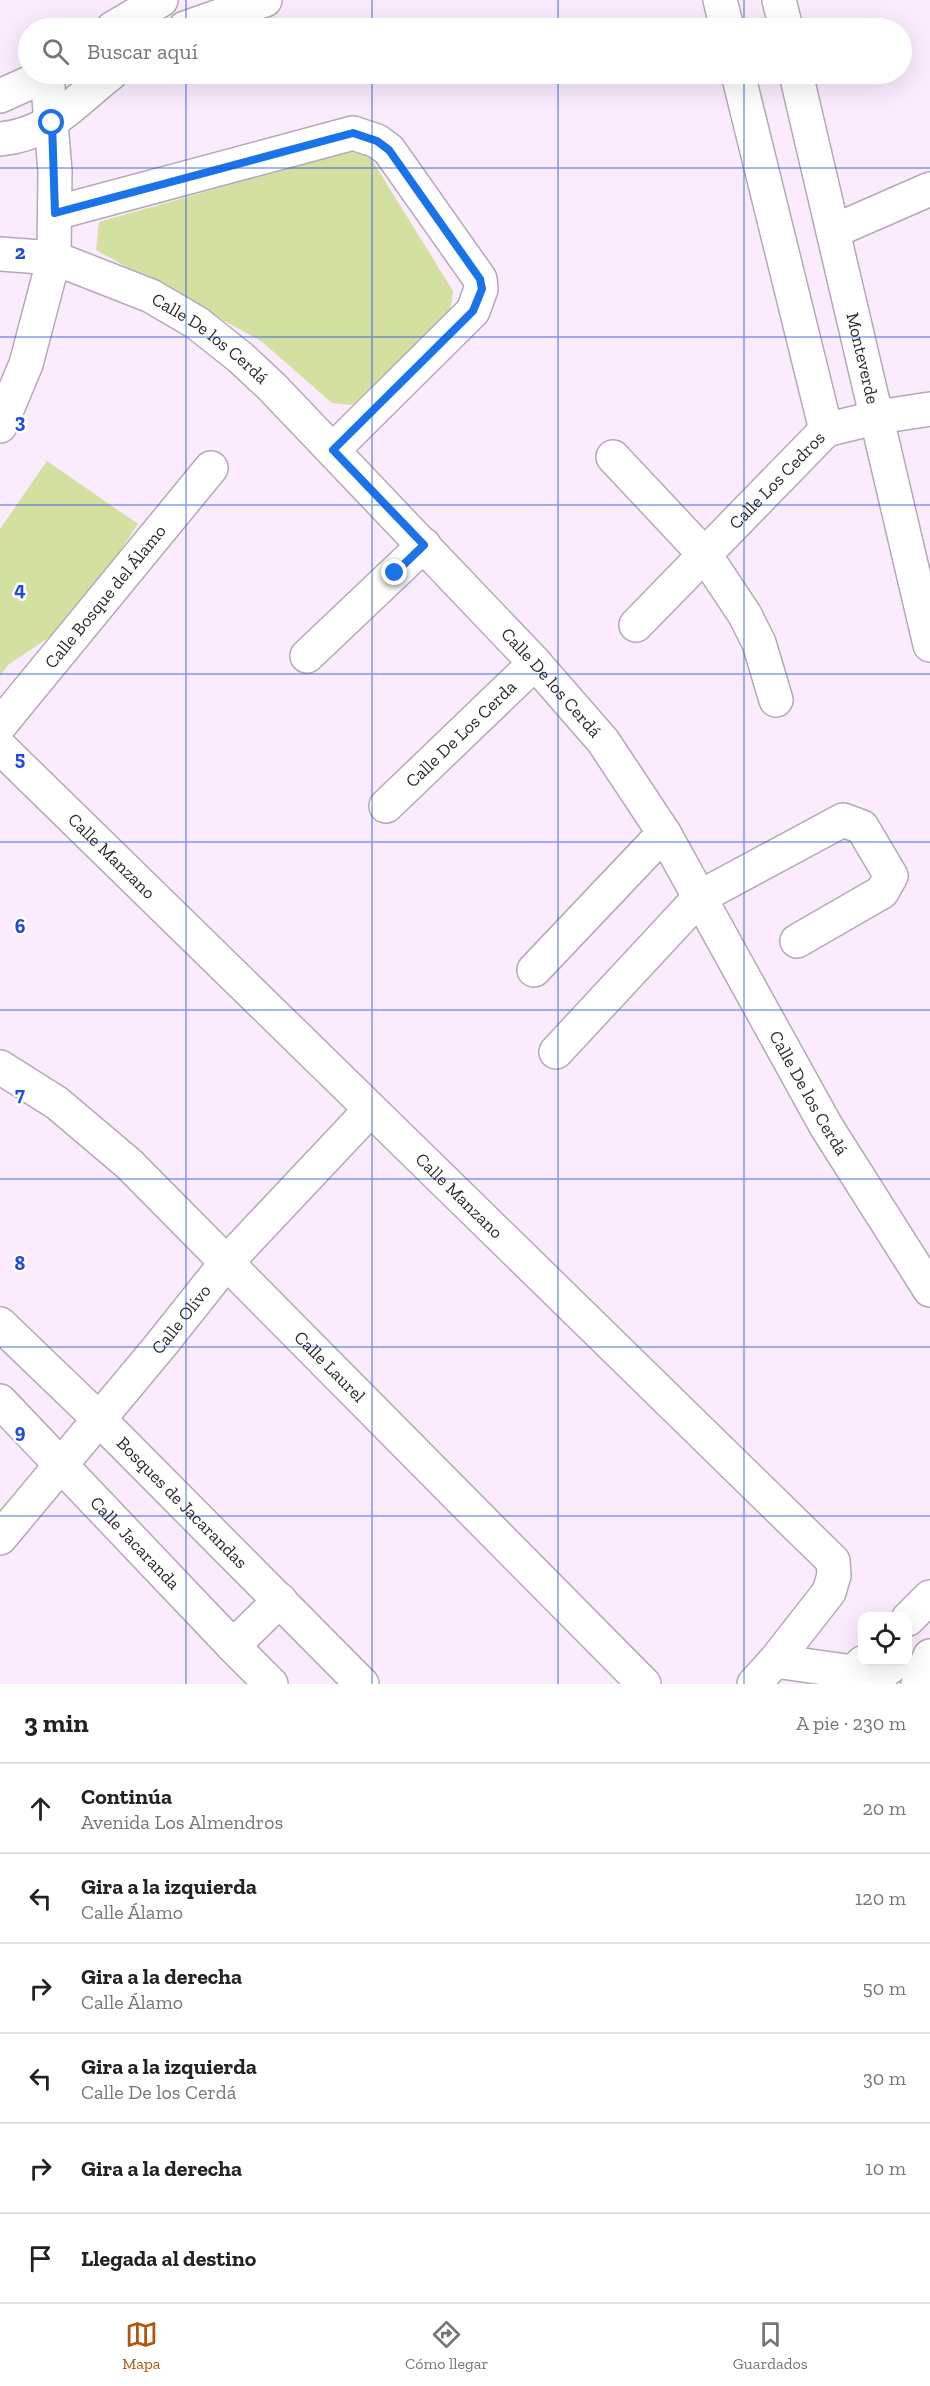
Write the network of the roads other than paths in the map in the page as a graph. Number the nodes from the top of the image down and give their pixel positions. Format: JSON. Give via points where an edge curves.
{"nodes":[{"id":1,"x":161,"y":0,"type":"edge"},
{"id":2,"x":265,"y":0,"type":"edge"},
{"id":3,"x":720,"y":0,"type":"edge"},
{"id":4,"x":779,"y":0,"type":"edge"},
{"id":5,"x":229,"y":5,"type":"edge"},
{"id":6,"x":130,"y":18,"type":"edge"},
{"id":7,"x":204,"y":18,"type":"edge"},
{"id":8,"x":724,"y":18,"type":"edge"},
{"id":9,"x":784,"y":18,"type":"edge"},
{"id":10,"x":26,"y":84,"type":"edge"},
{"id":11,"x":49,"y":84,"type":"edge"},
{"id":12,"x":98,"y":84,"type":"edge"},
{"id":13,"x":740,"y":84,"type":"edge"},
{"id":14,"x":798,"y":84,"type":"edge"},
{"id":15,"x":0,"y":96,"type":"edge"},
{"id":16,"x":52,"y":123,"type":"junction"},
{"id":17,"x":0,"y":139,"type":"edge"},
{"id":18,"x":930,"y":189,"type":"edge"},
{"id":19,"x":55,"y":213,"type":"junction"},
{"id":20,"x":834,"y":231,"type":"junction"},
{"id":21,"x":0,"y":254,"type":"edge"},
{"id":22,"x":54,"y":258,"type":"junction"},
{"id":23,"x":930,"y":409,"type":"edge"},
{"id":24,"x":878,"y":417,"type":"junction"},
{"id":25,"x":0,"y":426,"type":"edge"},
{"id":26,"x":826,"y":429,"type":"junction"},
{"id":27,"x":333,"y":450,"type":"junction"},
{"id":28,"x":613,"y":457,"type":"dead end"},
{"id":29,"x":211,"y":468,"type":"dead end"},
{"id":30,"x":424,"y":545,"type":"junction"},
{"id":31,"x":705,"y":555,"type":"junction"},
{"id":32,"x":636,"y":625,"type":"dead end"},
{"id":33,"x":930,"y":645,"type":"edge"},
{"id":34,"x":307,"y":656,"type":"dead end"},
{"id":35,"x":535,"y":663,"type":"junction"},
{"id":36,"x":776,"y":700,"type":"dead end"},
{"id":37,"x":0,"y":725,"type":"edge"},
{"id":38,"x":0,"y":747,"type":"edge"},
{"id":39,"x":387,"y":806,"type":"dead end"},
{"id":40,"x":664,"y":833,"type":"junction"},
{"id":41,"x":700,"y":897,"type":"junction"},
{"id":42,"x":797,"y":941,"type":"dead end"},
{"id":43,"x":534,"y":970,"type":"dead end"},
{"id":44,"x":556,"y":1052,"type":"dead end"},
{"id":45,"x":0,"y":1067,"type":"edge"},
{"id":46,"x":370,"y":1110,"type":"junction"},
{"id":47,"x":226,"y":1263,"type":"junction"},
{"id":48,"x":930,"y":1290,"type":"edge"},
{"id":49,"x":0,"y":1324,"type":"edge"},
{"id":50,"x":0,"y":1401,"type":"edge"},
{"id":51,"x":100,"y":1420,"type":"junction"},
{"id":52,"x":61,"y":1467,"type":"junction"},
{"id":53,"x":0,"y":1538,"type":"edge"},
{"id":54,"x":930,"y":1597,"type":"edge"},
{"id":55,"x":280,"y":1600,"type":"junction"},
{"id":56,"x":912,"y":1615,"type":"edge"},
{"id":57,"x":930,"y":1638,"type":"edge"},
{"id":58,"x":233,"y":1646,"type":"junction"},
{"id":59,"x":912,"y":1650,"type":"edge"},
{"id":60,"x":930,"y":1656,"type":"edge"},
{"id":61,"x":885,"y":1666,"type":"edge"},
{"id":62,"x":765,"y":1672,"type":"edge"},
{"id":63,"x":856,"y":1676,"type":"edge"},
{"id":64,"x":272,"y":1684,"type":"edge"},
{"id":65,"x":362,"y":1684,"type":"edge"},
{"id":66,"x":644,"y":1684,"type":"edge"},
{"id":67,"x":918,"y":1684,"type":"edge"}],
"edges":[{"from":1,"to":6,"type":"street"},
{"from":2,"to":5,"type":"street"},
{"from":3,"to":8,"type":"street"},
{"from":4,"to":9,"type":"street"},
{"from":5,"to":7,"type":"street"},
{"from":10,"to":15,"type":"street"},
{"from":11,"to":16,"type":"street"},
{"from":12,"to":16,"type":"street"},
{"from":13,"to":26,"type":"street"},
{"from":14,"to":20,"type":"street","name":"Monteverde"},
{"from":16,"to":17,"type":"street","via":[[30,134]]},
{"from":16,"to":19,"type":"street"},
{"from":18,"to":20,"type":"street"},
{"from":19,"to":22,"type":"street"},
{"from":19,"to":27,"type":"street","via":[[353,133],[377,141],[389,150],[480,279],[482,289],[473,311]]},
{"from":20,"to":24,"type":"street","name":"Monteverde"},
{"from":21,"to":22,"type":"street","name":"Calle De los Cerdá"},
{"from":22,"to":25,"type":"street","via":[[26,364]]},
{"from":22,"to":27,"type":"street","name":"Calle De los Cerdá","via":[[151,296],[197,322],[241,358]]},
{"from":23,"to":24,"type":"street","name":"Calle Los Cedros"},
{"from":24,"to":26,"type":"street","name":"Calle Los Cedros"},
{"from":24,"to":33,"type":"street","name":"Monteverde"},
{"from":26,"to":31,"type":"street","name":"Calle Los Cedros"},
{"from":27,"to":30,"type":"street","name":"Calle De los Cerdá"},
{"from":28,"to":31,"type":"street"},
{"from":29,"to":37,"type":"street","name":"Calle Bosque del Álamo"},
{"from":30,"to":34,"type":"street"},
{"from":30,"to":35,"type":"street","name":"Calle De los Cerdá"},
{"from":31,"to":32,"type":"street","name":"Calle Los Cedros"},
{"from":31,"to":36,"type":"street","via":[[750,624]]},
{"from":35,"to":39,"type":"street","name":"Calle De Los Cerda"},
{"from":35,"to":40,"type":"street","name":"Calle De los Cerdá","via":[[603,741]]},
{"from":38,"to":46,"type":"street","name":"Calle Manzano"},
{"from":40,"to":41,"type":"street","name":"Calle De los Cerdá"},
{"from":40,"to":43,"type":"street"},
{"from":41,"to":42,"type":"street","via":[[843,820],[862,827],[891,876],[882,892]]},
{"from":41,"to":44,"type":"street"},
{"from":41,"to":48,"type":"street","name":"Calle De los Cerdá","via":[[826,1126]]},
{"from":45,"to":47,"type":"street","name":"Calle Laurel","via":[[57,1103],[129,1164]]},
{"from":46,"to":47,"type":"street","name":"Calle Olivo"},
{"from":46,"to":62,"type":"street","name":"Calle Manzano","via":[[833,1561],[829,1592]]},
{"from":47,"to":51,"type":"street","name":"Calle Olivo"},
{"from":47,"to":66,"type":"street","name":"Calle Laurel"},
{"from":49,"to":51,"type":"street","name":"Bosques de Jacarandas"},
{"from":50,"to":52,"type":"street","name":"Calle Jacaranda"},
{"from":51,"to":52,"type":"street","name":"Calle Olivo"},
{"from":51,"to":55,"type":"street","name":"Bosques de Jacarandas"},
{"from":52,"to":53,"type":"street","name":"Calle Olivo"},
{"from":52,"to":58,"type":"street","name":"Calle Jacaranda"},
{"from":54,"to":56,"type":"street"},
{"from":55,"to":58,"type":"street"},
{"from":55,"to":65,"type":"street","name":"Bosques de Jacarandas"},
{"from":57,"to":59,"type":"street"},
{"from":58,"to":64,"type":"street","name":"Calle Jacaranda"},
{"from":60,"to":67,"type":"street"},
{"from":61,"to":63,"type":"street"},
{"from":62,"to":63,"type":"street","name":"Calle Manzano"}]}
